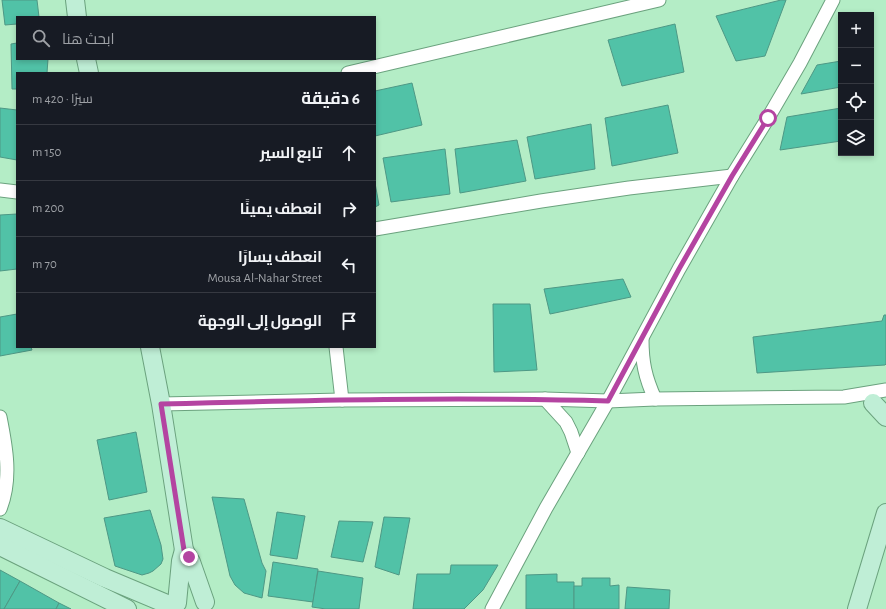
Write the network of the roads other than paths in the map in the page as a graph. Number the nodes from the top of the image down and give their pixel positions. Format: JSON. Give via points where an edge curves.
{"nodes":[{"id":1,"x":74,"y":0,"type":"edge"},
{"id":2,"x":659,"y":0,"type":"edge"},
{"id":3,"x":833,"y":0,"type":"edge"},
{"id":4,"x":77,"y":16,"type":"edge"},
{"id":5,"x":86,"y":60,"type":"edge"},
{"id":6,"x":89,"y":72,"type":"edge"},
{"id":7,"x":352,"y":72,"type":"edge"},
{"id":8,"x":732,"y":176,"type":"junction"},
{"id":9,"x":0,"y":190,"type":"edge"},
{"id":10,"x":16,"y":192,"type":"edge"},
{"id":11,"x":376,"y":229,"type":"edge"},
{"id":12,"x":642,"y":338,"type":"junction"},
{"id":13,"x":150,"y":348,"type":"edge"},
{"id":14,"x":336,"y":348,"type":"edge"},
{"id":15,"x":886,"y":390,"type":"edge"},
{"id":16,"x":844,"y":397,"type":"junction"},
{"id":17,"x":655,"y":398,"type":"junction"},
{"id":18,"x":545,"y":399,"type":"junction"},
{"id":19,"x":342,"y":400,"type":"junction"},
{"id":20,"x":608,"y":401,"type":"junction"},
{"id":21,"x":161,"y":404,"type":"junction"},
{"id":22,"x":879,"y":405,"type":"edge"},
{"id":23,"x":0,"y":417,"type":"edge"},
{"id":24,"x":886,"y":417,"type":"edge"},
{"id":25,"x":578,"y":453,"type":"junction"},
{"id":26,"x":0,"y":509,"type":"edge"},
{"id":27,"x":886,"y":513,"type":"edge"},
{"id":28,"x":0,"y":528,"type":"edge"},
{"id":29,"x":0,"y":546,"type":"edge"},
{"id":30,"x":184,"y":550,"type":"junction"},
{"id":31,"x":208,"y":605,"type":"edge"},
{"id":32,"x":174,"y":606,"type":"edge"},
{"id":33,"x":126,"y":609,"type":"edge"},
{"id":34,"x":492,"y":609,"type":"edge"},
{"id":35,"x":857,"y":609,"type":"edge"}],
"edges":[{"from":1,"to":4,"type":"street"},
{"from":2,"to":7,"type":"street"},
{"from":3,"to":8,"type":"street","via":[[800,63]]},
{"from":5,"to":6,"type":"street"},
{"from":8,"to":11,"type":"street","via":[[541,201]]},
{"from":8,"to":12,"type":"street"},
{"from":9,"to":10,"type":"street"},
{"from":12,"to":17,"type":"street","via":[[644,369]]},
{"from":12,"to":20,"type":"street"},
{"from":13,"to":21,"type":"street"},
{"from":14,"to":19,"type":"street"},
{"from":15,"to":16,"type":"street"},
{"from":16,"to":17,"type":"street"},
{"from":16,"to":22,"type":"street"},
{"from":17,"to":20,"type":"street"},
{"from":18,"to":19,"type":"street"},
{"from":18,"to":20,"type":"street"},
{"from":18,"to":25,"type":"street","via":[[566,422]]},
{"from":19,"to":21,"type":"street"},
{"from":20,"to":25,"type":"street"},
{"from":21,"to":30,"type":"street"},
{"from":22,"to":24,"type":"street"},
{"from":23,"to":26,"type":"street","via":[[7,473]]},
{"from":25,"to":34,"type":"street"},
{"from":27,"to":35,"type":"street"},
{"from":28,"to":32,"type":"street","via":[[105,578]]},
{"from":29,"to":33,"type":"street"},
{"from":30,"to":31,"type":"street"},
{"from":30,"to":32,"type":"street"},
{"from":31,"to":32,"type":"street","via":[[194,598],[182,600]]}]}
